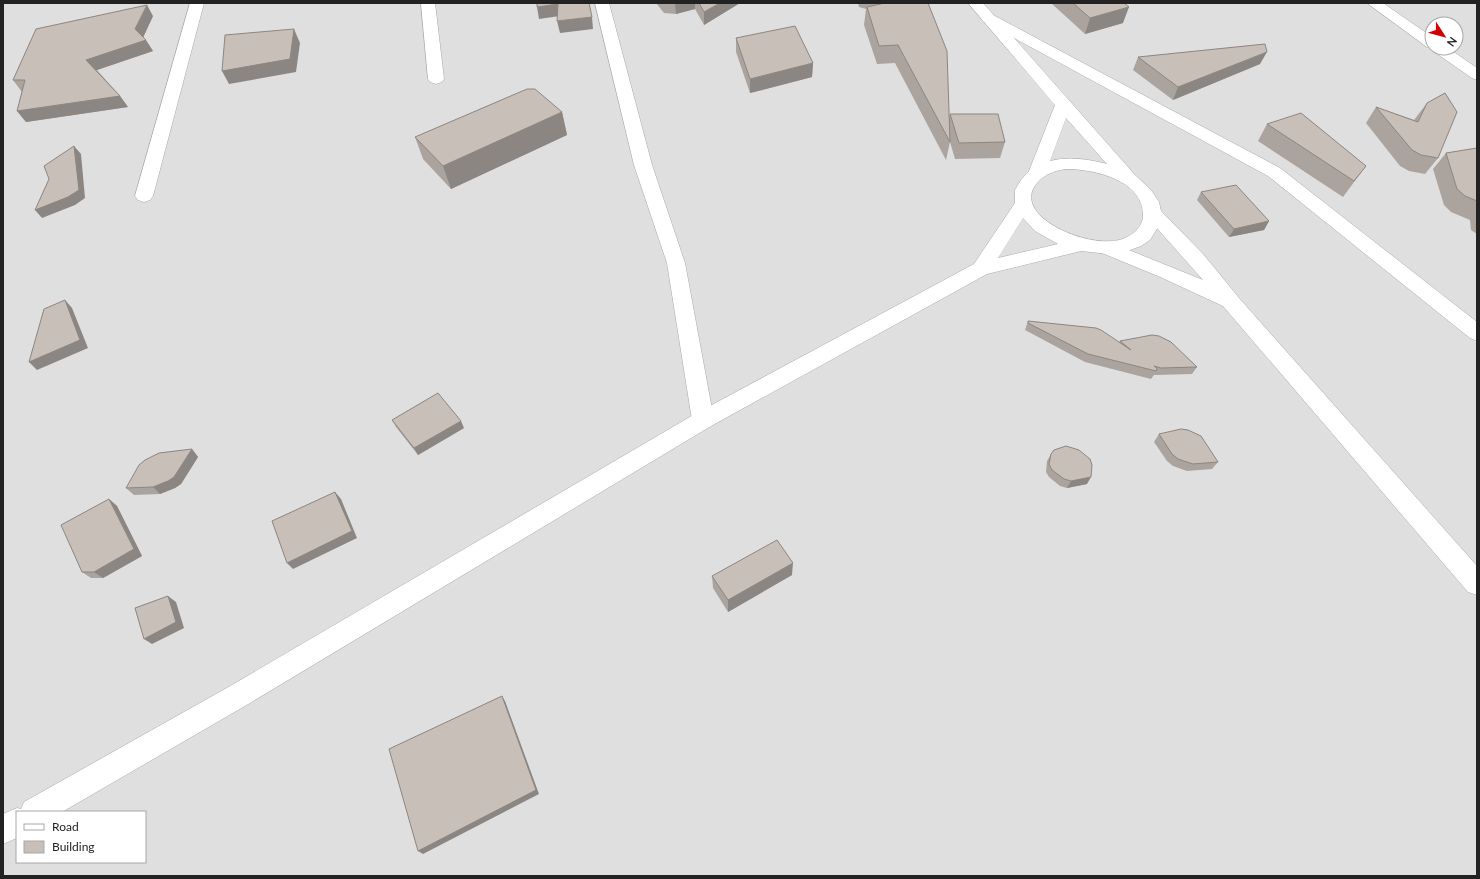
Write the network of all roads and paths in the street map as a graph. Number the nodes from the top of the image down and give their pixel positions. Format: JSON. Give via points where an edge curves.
{"nodes":[{"id":1,"x":197,"y":3,"type":"edge"},
{"id":2,"x":428,"y":3,"type":"edge"},
{"id":3,"x":602,"y":3,"type":"edge"},
{"id":4,"x":975,"y":3,"type":"edge"},
{"id":5,"x":1374,"y":3,"type":"edge"},
{"id":6,"x":988,"y":18,"type":"junction"},
{"id":7,"x":1424,"y":38,"type":"edge"},
{"id":8,"x":1450,"y":56,"type":"edge"},
{"id":9,"x":1477,"y":75,"type":"edge"},
{"id":10,"x":436,"y":79,"type":"dead end"},
{"id":11,"x":1063,"y":105,"type":"junction"},
{"id":12,"x":1037,"y":173,"type":"junction"},
{"id":13,"x":1130,"y":180,"type":"junction"},
{"id":14,"x":144,"y":196,"type":"dead end"},
{"id":15,"x":1024,"y":203,"type":"junction"},
{"id":16,"x":1154,"y":214,"type":"junction"},
{"id":17,"x":1080,"y":245,"type":"junction"},
{"id":18,"x":1109,"y":248,"type":"junction"},
{"id":19,"x":981,"y":269,"type":"junction"},
{"id":20,"x":1232,"y":303,"type":"junction"},
{"id":21,"x":1477,"y":333,"type":"edge"},
{"id":22,"x":703,"y":420,"type":"junction"},
{"id":23,"x":1477,"y":584,"type":"edge"},
{"id":24,"x":36,"y":811,"type":"edge"},
{"id":25,"x":16,"y":823,"type":"edge"},
{"id":26,"x":3,"y":830,"type":"edge"}],
"edges":[{"from":1,"to":14,"type":"street"},
{"from":2,"to":10,"type":"street"},
{"from":3,"to":22,"type":"street","via":[[643,165],[676,263]]},
{"from":4,"to":6,"type":"street"},
{"from":5,"to":7,"type":"street"},
{"from":6,"to":11,"type":"street"},
{"from":6,"to":21,"type":"street","via":[[1274,172]]},
{"from":8,"to":9,"type":"street"},
{"from":11,"to":12,"type":"street"},
{"from":11,"to":13,"type":"street"},
{"from":12,"to":13,"type":"street","via":[[1056,165],[1081,164],[1107,169]]},
{"from":12,"to":15,"type":"street","via":[[1025,186]]},
{"from":13,"to":16,"type":"street","via":[[1147,196]]},
{"from":15,"to":17,"type":"street","via":[[1034,220],[1054,236]]},
{"from":15,"to":19,"type":"street"},
{"from":16,"to":18,"type":"street","via":[[1149,230],[1133,242]]},
{"from":16,"to":20,"type":"street"},
{"from":17,"to":18,"type":"street"},
{"from":17,"to":19,"type":"street"},
{"from":18,"to":20,"type":"street"},
{"from":19,"to":22,"type":"street"},
{"from":20,"to":23,"type":"street"},
{"from":22,"to":24,"type":"street","via":[[241,694]]},
{"from":25,"to":26,"type":"street"}]}
